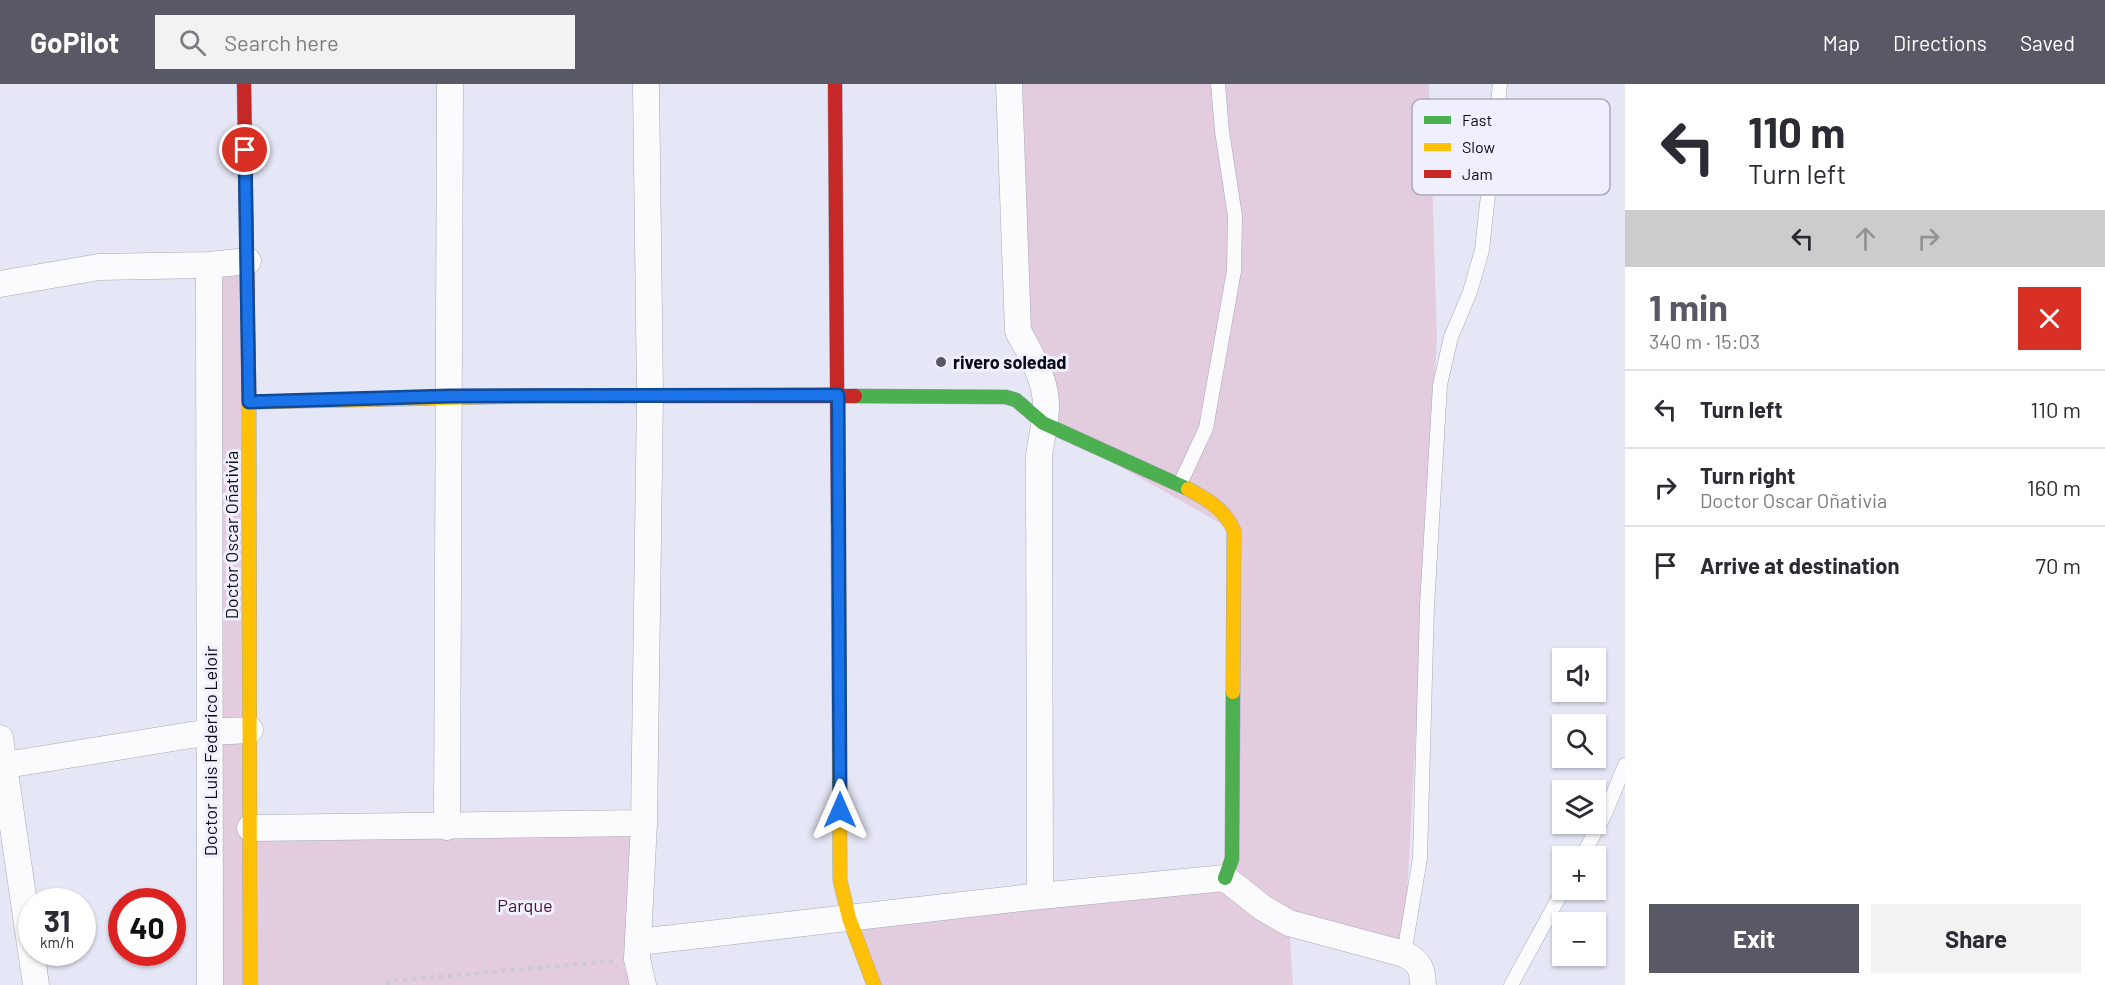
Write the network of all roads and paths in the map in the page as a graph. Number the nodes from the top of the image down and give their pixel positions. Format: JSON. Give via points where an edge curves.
{"nodes":[{"id":1,"x":244,"y":84,"type":"edge"},
{"id":2,"x":450,"y":84,"type":"edge"},
{"id":3,"x":646,"y":84,"type":"edge"},
{"id":4,"x":835,"y":84,"type":"edge"},
{"id":5,"x":1009,"y":84,"type":"edge"},
{"id":6,"x":1218,"y":84,"type":"edge"},
{"id":7,"x":1500,"y":84,"type":"edge"},
{"id":8,"x":1498,"y":99,"type":"edge"},
{"id":9,"x":1488,"y":195,"type":"edge"},
{"id":10,"x":248,"y":261,"type":"junction"},
{"id":11,"x":209,"y":265,"type":"junction"},
{"id":12,"x":0,"y":284,"type":"edge"},
{"id":13,"x":650,"y":395,"type":"junction"},
{"id":14,"x":838,"y":395,"type":"junction"},
{"id":15,"x":449,"y":396,"type":"junction"},
{"id":16,"x":249,"y":402,"type":"junction"},
{"id":17,"x":1043,"y":423,"type":"junction"},
{"id":18,"x":1180,"y":484,"type":"junction"},
{"id":19,"x":250,"y":730,"type":"junction"},
{"id":20,"x":210,"y":732,"type":"junction"},
{"id":21,"x":0,"y":738,"type":"edge"},
{"id":22,"x":2,"y":765,"type":"edge"},
{"id":23,"x":1625,"y":765,"type":"edge"},
{"id":24,"x":644,"y":823,"type":"junction"},
{"id":25,"x":447,"y":827,"type":"junction"},
{"id":26,"x":250,"y":828,"type":"junction"},
{"id":27,"x":1587,"y":846,"type":"edge"},
{"id":28,"x":1225,"y":878,"type":"junction"},
{"id":29,"x":1040,"y":896,"type":"junction"},
{"id":30,"x":1558,"y":900,"type":"edge"},
{"id":31,"x":849,"y":918,"type":"junction"},
{"id":32,"x":638,"y":950,"type":"junction"},
{"id":33,"x":1404,"y":954,"type":"junction"},
{"id":34,"x":36,"y":985,"type":"edge"},
{"id":35,"x":210,"y":985,"type":"edge"},
{"id":36,"x":250,"y":985,"type":"edge"},
{"id":37,"x":387,"y":985,"type":"edge"},
{"id":38,"x":644,"y":985,"type":"edge"},
{"id":39,"x":874,"y":985,"type":"edge"},
{"id":40,"x":1423,"y":985,"type":"edge"},
{"id":41,"x":1511,"y":985,"type":"edge"}],
"edges":[{"from":1,"to":10,"type":"street","name":"Doctor Oscar Oñativia"},
{"from":2,"to":15,"type":"street"},
{"from":3,"to":13,"type":"street"},
{"from":4,"to":14,"type":"street"},
{"from":5,"to":17,"type":"street","via":[[1018,331],[1046,393]]},
{"from":6,"to":18,"type":"lane","via":[[1235,216],[1234,271],[1206,428]]},
{"from":7,"to":8,"type":"lane"},
{"from":9,"to":33,"type":"lane","via":[[1482,250],[1451,337],[1440,385],[1427,606],[1420,858]]},
{"from":10,"to":11,"type":"street"},
{"from":10,"to":16,"type":"street","name":"Doctor Oscar Oñativia"},
{"from":11,"to":12,"type":"street","via":[[99,267]]},
{"from":11,"to":20,"type":"street","name":"Doctor Luis Federico Leloir"},
{"from":13,"to":14,"type":"street"},
{"from":13,"to":15,"type":"street"},
{"from":13,"to":24,"type":"street"},
{"from":14,"to":17,"type":"street","via":[[1006,397],[1016,400]]},
{"from":14,"to":31,"type":"street","via":[[840,880]]},
{"from":15,"to":16,"type":"street"},
{"from":15,"to":25,"type":"street"},
{"from":16,"to":19,"type":"street","name":"Doctor Oscar Oñativia"},
{"from":17,"to":18,"type":"street"},
{"from":17,"to":29,"type":"street","via":[[1039,456]]},
{"from":18,"to":28,"type":"street","via":[[1228,516],[1234,531],[1232,859]]},
{"from":19,"to":20,"type":"street"},
{"from":19,"to":26,"type":"street","name":"Doctor Oscar Oñativia"},
{"from":20,"to":22,"type":"street"},
{"from":20,"to":35,"type":"street","name":"Doctor Luis Federico Leloir"},
{"from":21,"to":22,"type":"street"},
{"from":22,"to":34,"type":"street"},
{"from":23,"to":27,"type":"lane"},
{"from":24,"to":25,"type":"street"},
{"from":24,"to":32,"type":"street"},
{"from":25,"to":26,"type":"street"},
{"from":26,"to":36,"type":"street","name":"Doctor Oscar Oñativia"},
{"from":28,"to":29,"type":"street"},
{"from":28,"to":33,"type":"street","via":[[1289,924]]},
{"from":29,"to":31,"type":"street"},
{"from":30,"to":41,"type":"lane"},
{"from":31,"to":32,"type":"street"},
{"from":31,"to":39,"type":"street"},
{"from":32,"to":37,"type":"path","via":[[389,981]]},
{"from":32,"to":38,"type":"street"},
{"from":33,"to":40,"type":"street","via":[[1416,960],[1422,969]]}]}
